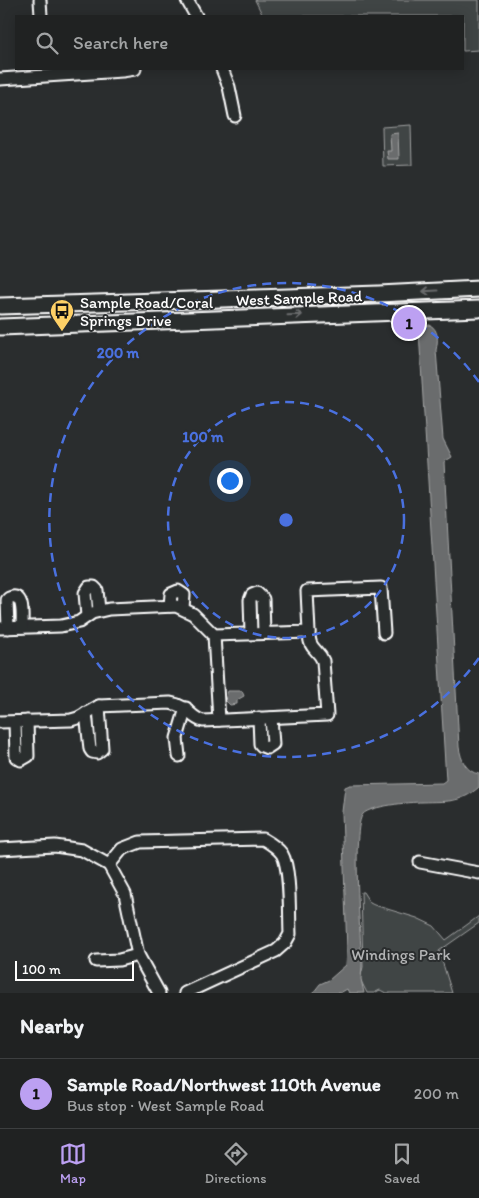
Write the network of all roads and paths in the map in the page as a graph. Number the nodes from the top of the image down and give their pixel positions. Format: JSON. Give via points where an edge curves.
{"nodes":[{"id":1,"x":40,"y":0,"type":"edge"},
{"id":2,"x":187,"y":0,"type":"edge"},
{"id":3,"x":41,"y":15,"type":"edge"},
{"id":4,"x":195,"y":15,"type":"edge"},
{"id":5,"x":128,"y":70,"type":"edge"},
{"id":6,"x":222,"y":70,"type":"edge"},
{"id":7,"x":45,"y":72,"type":"edge"},
{"id":8,"x":0,"y":79,"type":"edge"},
{"id":9,"x":234,"y":116,"type":"dead end"},
{"id":10,"x":479,"y":289,"type":"edge"},
{"id":11,"x":0,"y":306,"type":"edge"},
{"id":12,"x":479,"y":309,"type":"edge"},
{"id":13,"x":0,"y":327,"type":"edge"},
{"id":14,"x":99,"y":610,"type":"junction"},
{"id":15,"x":87,"y":616,"type":"junction"},
{"id":16,"x":22,"y":627,"type":"junction"},
{"id":17,"x":4,"y":628,"type":"edge"},
{"id":18,"x":310,"y":632,"type":"junction"},
{"id":19,"x":251,"y":633,"type":"junction"},
{"id":20,"x":264,"y":633,"type":"junction"},
{"id":21,"x":384,"y":633,"type":"dead end"},
{"id":22,"x":214,"y":635,"type":"junction"},
{"id":23,"x":99,"y":706,"type":"junction"},
{"id":24,"x":186,"y":708,"type":"junction"},
{"id":25,"x":86,"y":712,"type":"junction"},
{"id":26,"x":258,"y":718,"type":"junction"},
{"id":27,"x":271,"y":718,"type":"junction"},
{"id":28,"x":219,"y":720,"type":"junction"},
{"id":29,"x":28,"y":721,"type":"junction"},
{"id":30,"x":0,"y":722,"type":"edge"},
{"id":31,"x":15,"y":722,"type":"junction"},
{"id":32,"x":179,"y":756,"type":"dead end"},
{"id":33,"x":0,"y":849,"type":"edge"},
{"id":34,"x":420,"y":862,"type":"dead end"},
{"id":35,"x":108,"y":865,"type":"junction"},
{"id":36,"x":479,"y":873,"type":"edge"},
{"id":37,"x":138,"y":955,"type":"junction"},
{"id":38,"x":96,"y":961,"type":"dead end"},
{"id":39,"x":160,"y":993,"type":"edge"},
{"id":40,"x":185,"y":993,"type":"edge"}],
"edges":[{"from":1,"to":3,"type":"street"},
{"from":2,"to":4,"type":"street"},
{"from":5,"to":7,"type":"street"},
{"from":6,"to":9,"type":"street"},
{"from":7,"to":8,"type":"street"},
{"from":10,"to":11,"type":"main road","name":"West Sample Road","one_way":true},
{"from":13,"to":12,"type":"main road","name":"West Sample Road","one_way":true},
{"from":14,"to":15,"type":"street"},
{"from":14,"to":15,"type":"street","via":[[97,590],[89,588],[85,593]]},
{"from":14,"to":22,"type":"street","via":[[183,608]]},
{"from":15,"to":16,"type":"street","via":[[66,625]]},
{"from":16,"to":17,"type":"street"},
{"from":16,"to":17,"type":"street","via":[[21,603],[15,596],[7,600]]},
{"from":18,"to":20,"type":"street"},
{"from":18,"to":21,"type":"street","via":[[307,591],[381,588]]},
{"from":18,"to":27,"type":"street","via":[[311,646],[324,661],[327,715]]},
{"from":19,"to":20,"type":"street"},
{"from":19,"to":20,"type":"street","via":[[250,600],[257,593],[263,599]]},
{"from":19,"to":22,"type":"street"},
{"from":22,"to":28,"type":"street"},
{"from":23,"to":24,"type":"street","via":[[170,702]]},
{"from":23,"to":25,"type":"street"},
{"from":23,"to":25,"type":"street","via":[[102,749],[97,753],[90,749]]},
{"from":24,"to":28,"type":"street","via":[[198,720]]},
{"from":24,"to":32,"type":"street","via":[[177,738]]},
{"from":25,"to":29,"type":"street","via":[[71,720]]},
{"from":26,"to":27,"type":"street"},
{"from":26,"to":27,"type":"street","via":[[260,744],[266,748],[273,744]]},
{"from":26,"to":28,"type":"street"},
{"from":29,"to":31,"type":"street"},
{"from":29,"to":31,"type":"street","via":[[28,756],[22,760],[16,757]]},
{"from":30,"to":31,"type":"street"},
{"from":33,"to":35,"type":"street","via":[[55,846],[82,850]]},
{"from":34,"to":36,"type":"street"},
{"from":35,"to":37,"type":"street","via":[[125,894]]},
{"from":35,"to":40,"type":"street","via":[[122,849],[140,842],[264,839],[282,854],[286,865],[290,934],[285,943],[276,952]]},
{"from":37,"to":38,"type":"street"},
{"from":37,"to":39,"type":"street"}]}
